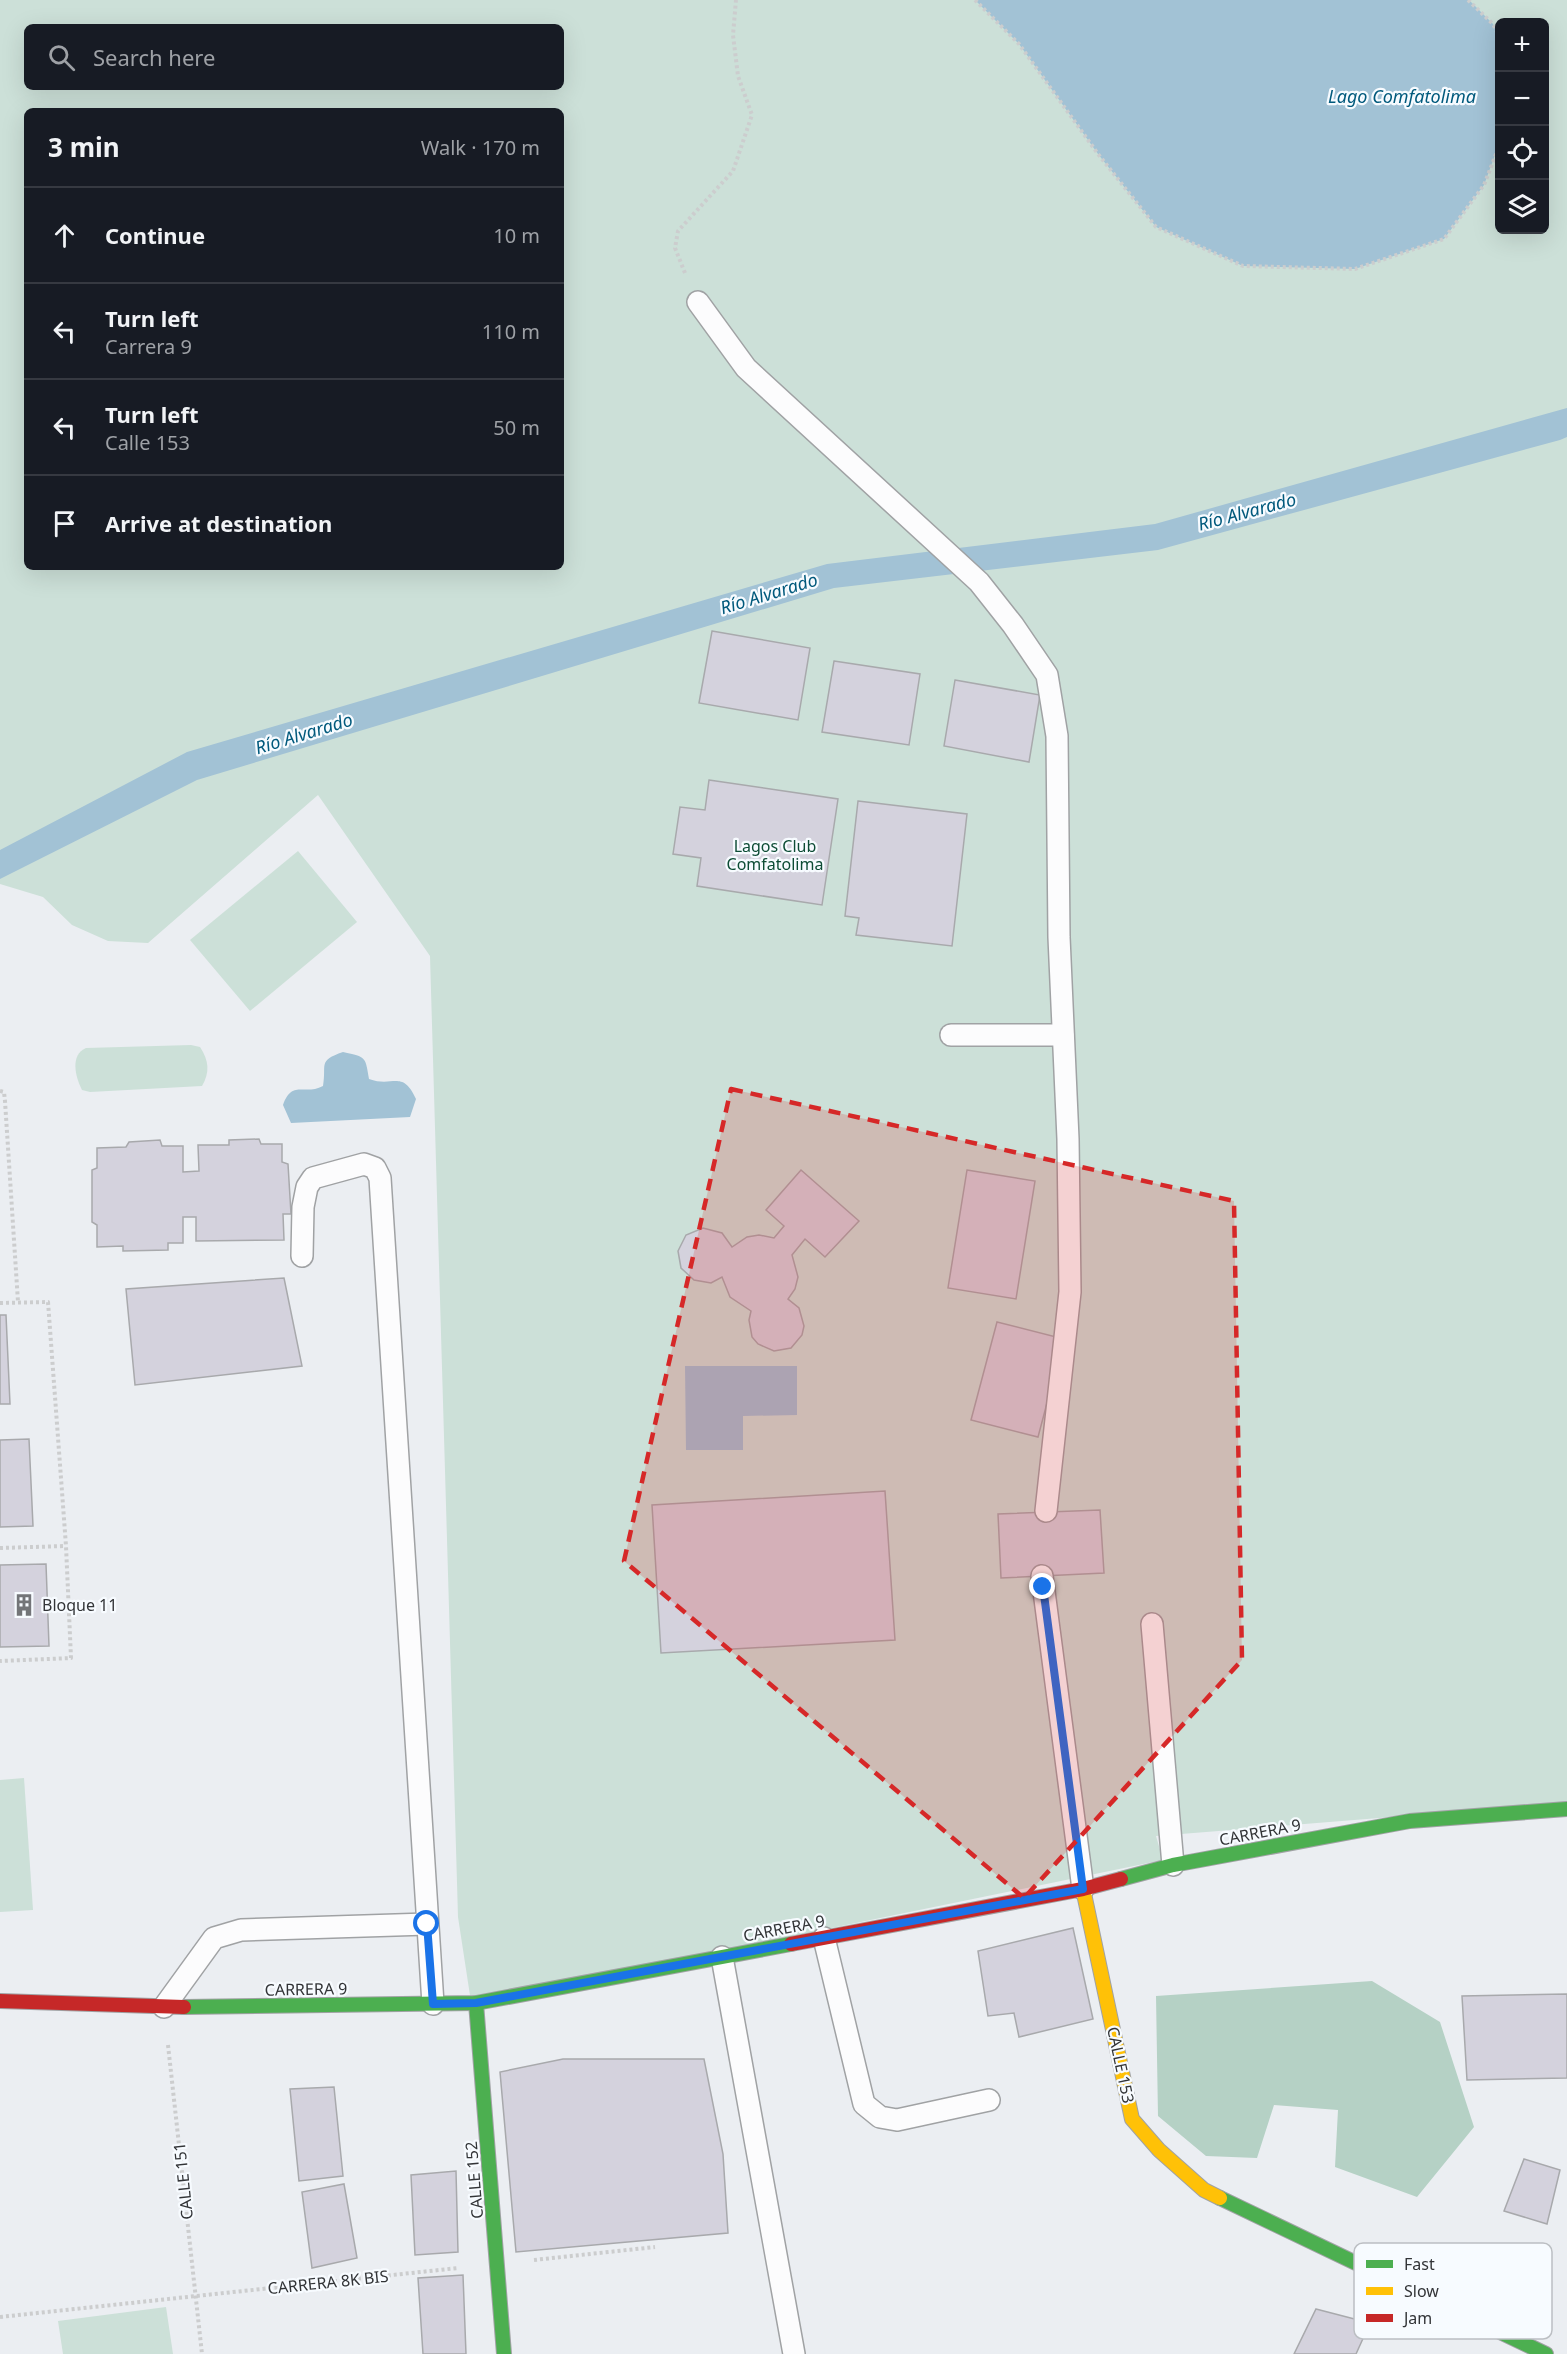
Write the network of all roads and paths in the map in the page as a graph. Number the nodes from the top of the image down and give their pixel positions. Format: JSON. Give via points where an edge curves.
{"nodes":[{"id":1,"x":736,"y":0,"type":"edge"},
{"id":2,"x":975,"y":0,"type":"edge"},
{"id":3,"x":1468,"y":0,"type":"edge"},
{"id":4,"x":1495,"y":29,"type":"edge"},
{"id":5,"x":1495,"y":157,"type":"edge"},
{"id":6,"x":698,"y":302,"type":"joint"},
{"id":7,"x":951,"y":1035,"type":"dead end"},
{"id":8,"x":1063,"y":1035,"type":"junction"},
{"id":9,"x":0,"y":1091,"type":"edge"},
{"id":10,"x":302,"y":1256,"type":"dead end"},
{"id":11,"x":18,"y":1302,"type":"junction"},
{"id":12,"x":0,"y":1303,"type":"edge"},
{"id":13,"x":1046,"y":1511,"type":"dead end"},
{"id":14,"x":66,"y":1546,"type":"junction"},
{"id":15,"x":0,"y":1548,"type":"edge"},
{"id":16,"x":1042,"y":1576,"type":"dead end"},
{"id":17,"x":1152,"y":1624,"type":"dead end"},
{"id":18,"x":0,"y":1661,"type":"edge"},
{"id":19,"x":1567,"y":1809,"type":"edge"},
{"id":20,"x":1173,"y":1865,"type":"junction"},
{"id":21,"x":1083,"y":1889,"type":"junction"},
{"id":22,"x":427,"y":1924,"type":"junction"},
{"id":23,"x":824,"y":1938,"type":"junction"},
{"id":24,"x":722,"y":1957,"type":"junction"},
{"id":25,"x":0,"y":2001,"type":"edge"},
{"id":26,"x":476,"y":2003,"type":"junction"},
{"id":27,"x":433,"y":2004,"type":"junction"},
{"id":28,"x":164,"y":2007,"type":"junction"},
{"id":29,"x":989,"y":2100,"type":"dead end"},
{"id":30,"x":656,"y":2247,"type":"dead end"},
{"id":31,"x":1354,"y":2262,"type":"edge"},
{"id":32,"x":497,"y":2264,"type":"junction"},
{"id":33,"x":196,"y":2296,"type":"junction"},
{"id":34,"x":0,"y":2317,"type":"edge"},
{"id":35,"x":1516,"y":2339,"type":"edge"},
{"id":36,"x":202,"y":2354,"type":"edge"},
{"id":37,"x":504,"y":2354,"type":"edge"},
{"id":38,"x":794,"y":2354,"type":"edge"},
{"id":39,"x":1546,"y":2354,"type":"edge"}],
"edges":[{"from":1,"to":6,"type":"path","via":[[733,35],[738,76],[752,115],[733,171],[678,231],[675,248]]},
{"from":2,"to":5,"type":"path","via":[[1019,44],[1156,227],[1243,266],[1355,269],[1444,239],[1484,185]]},
{"from":3,"to":4,"type":"path"},
{"from":6,"to":8,"type":"lane","via":[[746,368],[979,582],[1047,675],[1057,736]]},
{"from":7,"to":8,"type":"lane"},
{"from":8,"to":13,"type":"lane","via":[[1070,1292]]},
{"from":9,"to":11,"type":"path","via":[[4,1092],[5,1101]]},
{"from":10,"to":22,"type":"lane","via":[[303,1207],[313,1178],[364,1164],[375,1168],[380,1178]]},
{"from":11,"to":12,"type":"path"},
{"from":11,"to":14,"type":"path","via":[[48,1302]]},
{"from":14,"to":15,"type":"path"},
{"from":14,"to":18,"type":"path","via":[[71,1658]]},
{"from":16,"to":21,"type":"lane","name":"CALLE 153"},
{"from":17,"to":20,"type":"lane"},
{"from":19,"to":20,"type":"street","name":"CARRERA 9","via":[[1410,1821]]},
{"from":20,"to":21,"type":"street","name":"CARRERA 9"},
{"from":21,"to":23,"type":"street","name":"CARRERA 9"},
{"from":21,"to":31,"type":"street","name":"CALLE 153","via":[[1132,2119],[1159,2150],[1204,2190]]},
{"from":22,"to":27,"type":"lane"},
{"from":22,"to":28,"type":"lane","via":[[241,1930],[214,1938]]},
{"from":23,"to":24,"type":"street","name":"CARRERA 9"},
{"from":23,"to":29,"type":"lane","via":[[864,2104],[880,2116],[897,2120]]},
{"from":24,"to":26,"type":"street","name":"CARRERA 9"},
{"from":24,"to":38,"type":"lane"},
{"from":25,"to":28,"type":"street","name":"CARRERA 9"},
{"from":26,"to":27,"type":"street","name":"CARRERA 9"},
{"from":26,"to":32,"type":"street","name":"CALLE 152"},
{"from":27,"to":28,"type":"street","name":"CARRERA 9"},
{"from":28,"to":33,"type":"path","name":"CALLE 151"},
{"from":30,"to":32,"type":"path","name":"CARRERA 8K BIS"},
{"from":32,"to":33,"type":"path","name":"CARRERA 8K BIS"},
{"from":32,"to":37,"type":"street","name":"CALLE 152"},
{"from":33,"to":34,"type":"path","name":"CARRERA 8K BIS"},
{"from":33,"to":36,"type":"path","name":"CALLE 151"},
{"from":35,"to":39,"type":"street","name":"CALLE 153"}]}
